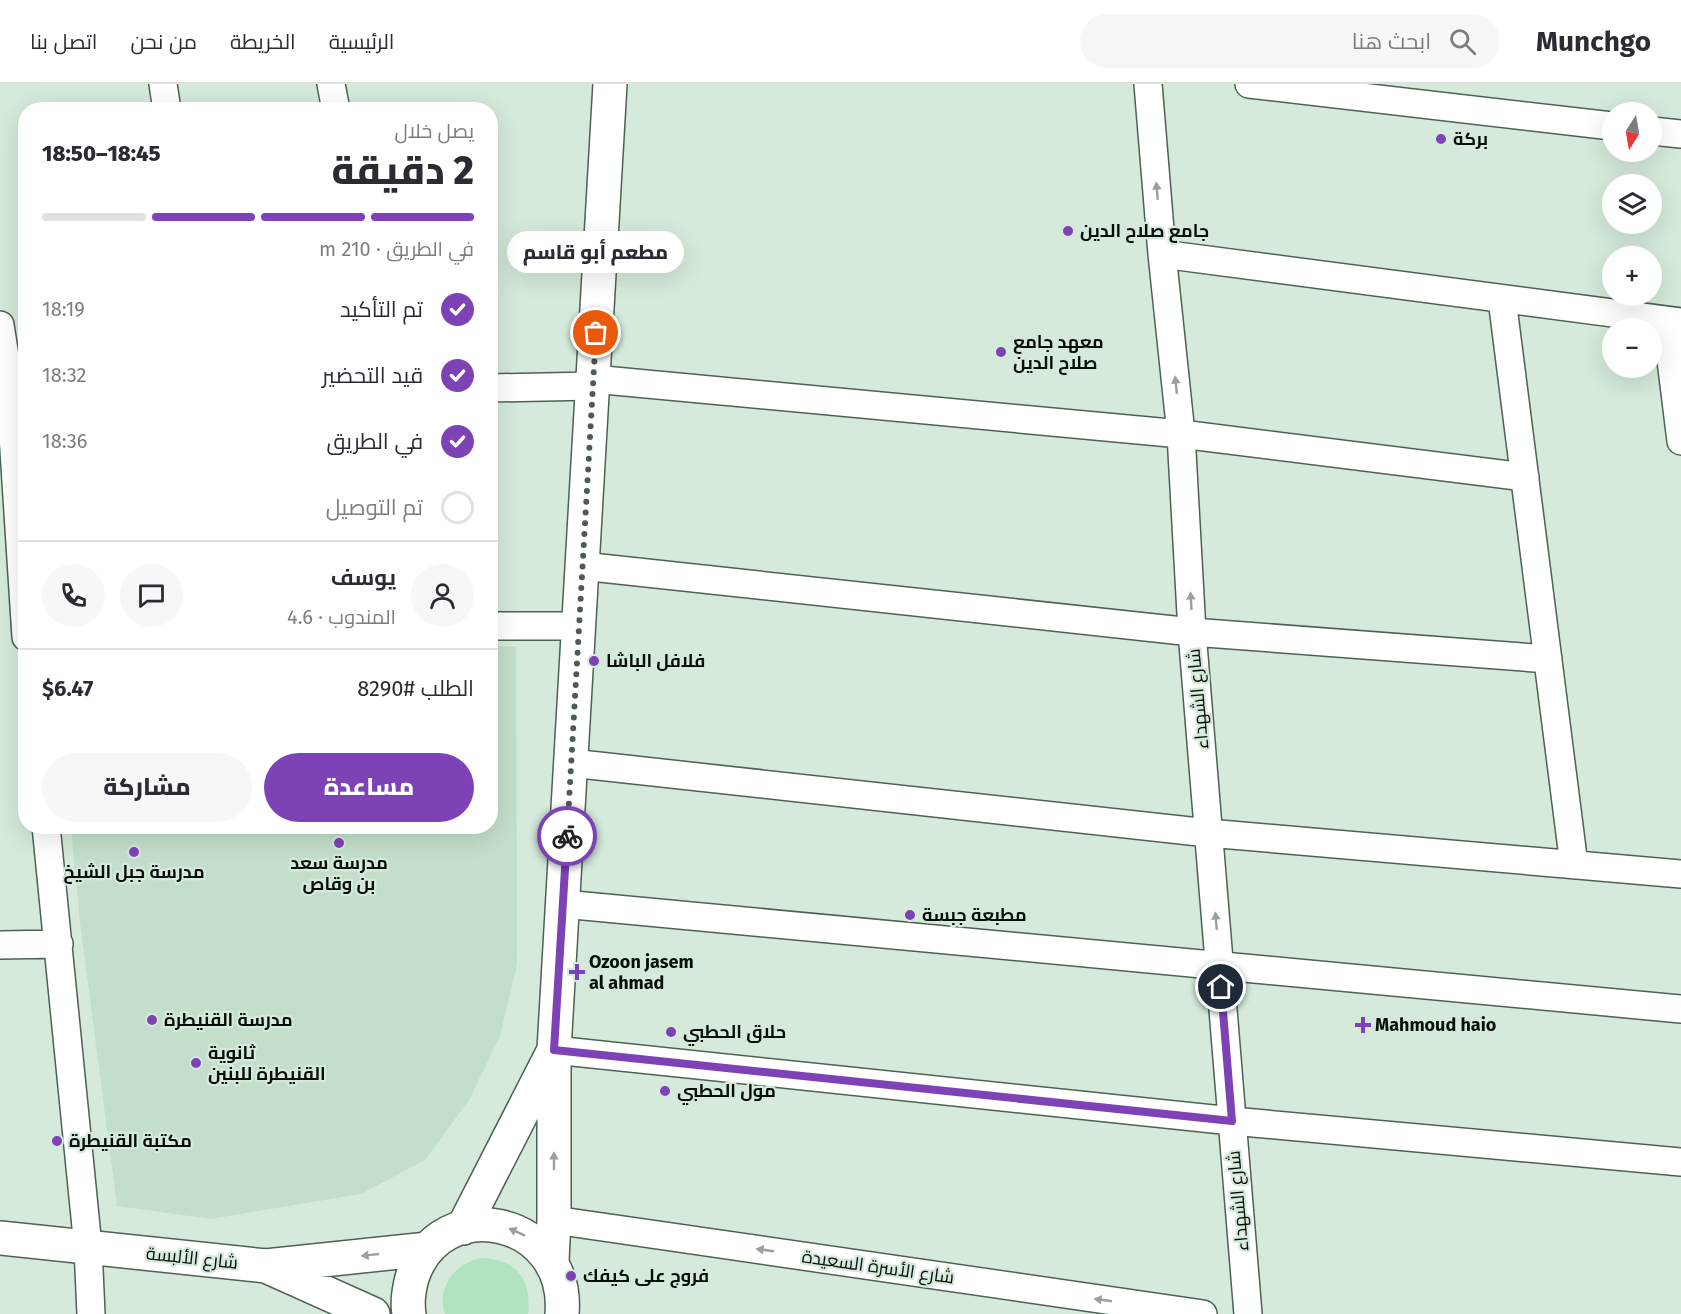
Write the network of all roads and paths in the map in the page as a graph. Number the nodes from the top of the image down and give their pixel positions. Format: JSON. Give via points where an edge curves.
{"nodes":[{"id":1,"x":163,"y":84,"type":"edge"},
{"id":2,"x":331,"y":84,"type":"edge"},
{"id":3,"x":610,"y":84,"type":"edge"},
{"id":4,"x":1148,"y":84,"type":"edge"},
{"id":5,"x":1249,"y":84,"type":"edge"},
{"id":6,"x":1443,"y":95,"type":"edge"},
{"id":7,"x":166,"y":102,"type":"edge"},
{"id":8,"x":334,"y":102,"type":"edge"},
{"id":9,"x":1602,"y":124,"type":"edge"},
{"id":10,"x":1662,"y":132,"type":"edge"},
{"id":11,"x":1681,"y":134,"type":"edge"},
{"id":12,"x":1162,"y":254,"type":"junction"},
{"id":13,"x":1502,"y":299,"type":"junction"},
{"id":14,"x":1674,"y":321,"type":"edge"},
{"id":15,"x":0,"y":325,"type":"edge"},
{"id":16,"x":593,"y":383,"type":"junction"},
{"id":17,"x":12,"y":388,"type":"edge"},
{"id":18,"x":498,"y":388,"type":"edge"},
{"id":19,"x":1181,"y":434,"type":"junction"},
{"id":20,"x":1681,"y":441,"type":"edge"},
{"id":21,"x":1525,"y":477,"type":"junction"},
{"id":22,"x":18,"y":501,"type":"edge"},
{"id":23,"x":582,"y":567,"type":"junction"},
{"id":24,"x":498,"y":626,"type":"edge"},
{"id":25,"x":579,"y":626,"type":"junction"},
{"id":26,"x":1192,"y":632,"type":"junction"},
{"id":27,"x":1548,"y":659,"type":"junction"},
{"id":28,"x":571,"y":763,"type":"junction"},
{"id":29,"x":1208,"y":833,"type":"junction"},
{"id":30,"x":47,"y":834,"type":"edge"},
{"id":31,"x":1574,"y":865,"type":"junction"},
{"id":32,"x":1681,"y":874,"type":"edge"},
{"id":33,"x":563,"y":904,"type":"junction"},
{"id":34,"x":59,"y":944,"type":"junction"},
{"id":35,"x":0,"y":945,"type":"edge"},
{"id":36,"x":1219,"y":965,"type":"junction"},
{"id":37,"x":1681,"y":1009,"type":"edge"},
{"id":38,"x":554,"y":1050,"type":"junction"},
{"id":39,"x":1232,"y":1121,"type":"junction"},
{"id":40,"x":1681,"y":1162,"type":"edge"},
{"id":41,"x":554,"y":1220,"type":"junction"},
{"id":42,"x":463,"y":1228,"type":"junction"},
{"id":43,"x":0,"y":1238,"type":"edge"},
{"id":44,"x":88,"y":1247,"type":"junction"},
{"id":45,"x":428,"y":1249,"type":"junction"},
{"id":46,"x":552,"y":1261,"type":"junction"},
{"id":47,"x":266,"y":1266,"type":"junction"},
{"id":48,"x":92,"y":1314,"type":"edge"},
{"id":49,"x":373,"y":1314,"type":"edge"},
{"id":50,"x":409,"y":1314,"type":"edge"},
{"id":51,"x":562,"y":1314,"type":"edge"},
{"id":52,"x":1203,"y":1314,"type":"edge"},
{"id":53,"x":1248,"y":1314,"type":"edge"}],
"edges":[{"from":1,"to":7,"type":"street"},
{"from":2,"to":8,"type":"street"},
{"from":3,"to":16,"type":"street"},
{"from":12,"to":4,"type":"street","name":"شارع الشهداء","one_way":true},
{"from":5,"to":6,"type":"street"},
{"from":6,"to":9,"type":"street"},
{"from":10,"to":11,"type":"street"},
{"from":12,"to":13,"type":"street"},
{"from":19,"to":12,"type":"street","name":"شارع الشهداء","one_way":true},
{"from":13,"to":14,"type":"street"},
{"from":13,"to":21,"type":"street"},
{"from":14,"to":20,"type":"street"},
{"from":15,"to":17,"type":"street"},
{"from":16,"to":18,"type":"street"},
{"from":16,"to":19,"type":"street"},
{"from":16,"to":23,"type":"street"},
{"from":17,"to":22,"type":"street"},
{"from":19,"to":21,"type":"street"},
{"from":26,"to":19,"type":"street","name":"شارع الشهداء","one_way":true},
{"from":21,"to":27,"type":"street"},
{"from":23,"to":25,"type":"street"},
{"from":23,"to":26,"type":"street"},
{"from":24,"to":25,"type":"street"},
{"from":25,"to":28,"type":"street"},
{"from":26,"to":27,"type":"street"},
{"from":26,"to":29,"type":"street","name":"شارع الشهداء"},
{"from":27,"to":31,"type":"street"},
{"from":28,"to":29,"type":"street"},
{"from":28,"to":33,"type":"street"},
{"from":29,"to":31,"type":"street"},
{"from":36,"to":29,"type":"street","name":"شارع الشهداء","one_way":true},
{"from":30,"to":34,"type":"street"},
{"from":31,"to":32,"type":"street"},
{"from":33,"to":36,"type":"street"},
{"from":33,"to":38,"type":"street"},
{"from":34,"to":35,"type":"street"},
{"from":34,"to":44,"type":"street"},
{"from":36,"to":37,"type":"street"},
{"from":36,"to":39,"type":"street","name":"شارع الشهداء"},
{"from":38,"to":39,"type":"street"},
{"from":41,"to":38,"type":"street","one_way":true},
{"from":38,"to":42,"type":"street"},
{"from":39,"to":40,"type":"street"},
{"from":39,"to":53,"type":"street","name":"شارع الشهداء"},
{"from":41,"to":46,"type":"street"},
{"from":52,"to":41,"type":"street","name":"شارع الأسرة السعيدة","one_way":true},
{"from":42,"to":45,"type":"street"},
{"from":46,"to":42,"type":"street","one_way":true,"via":[[522,1233],[503,1226]]},
{"from":43,"to":44,"type":"street","name":"شارع الألبسة"},
{"from":44,"to":47,"type":"street","name":"شارع الألبسة"},
{"from":44,"to":48,"type":"street"},
{"from":45,"to":47,"type":"street","one_way":true},
{"from":45,"to":50,"type":"street","via":[[409,1288]]},
{"from":46,"to":51,"type":"street","via":[[563,1295]]},
{"from":47,"to":49,"type":"street","name":"شارع الألبسة"}]}
